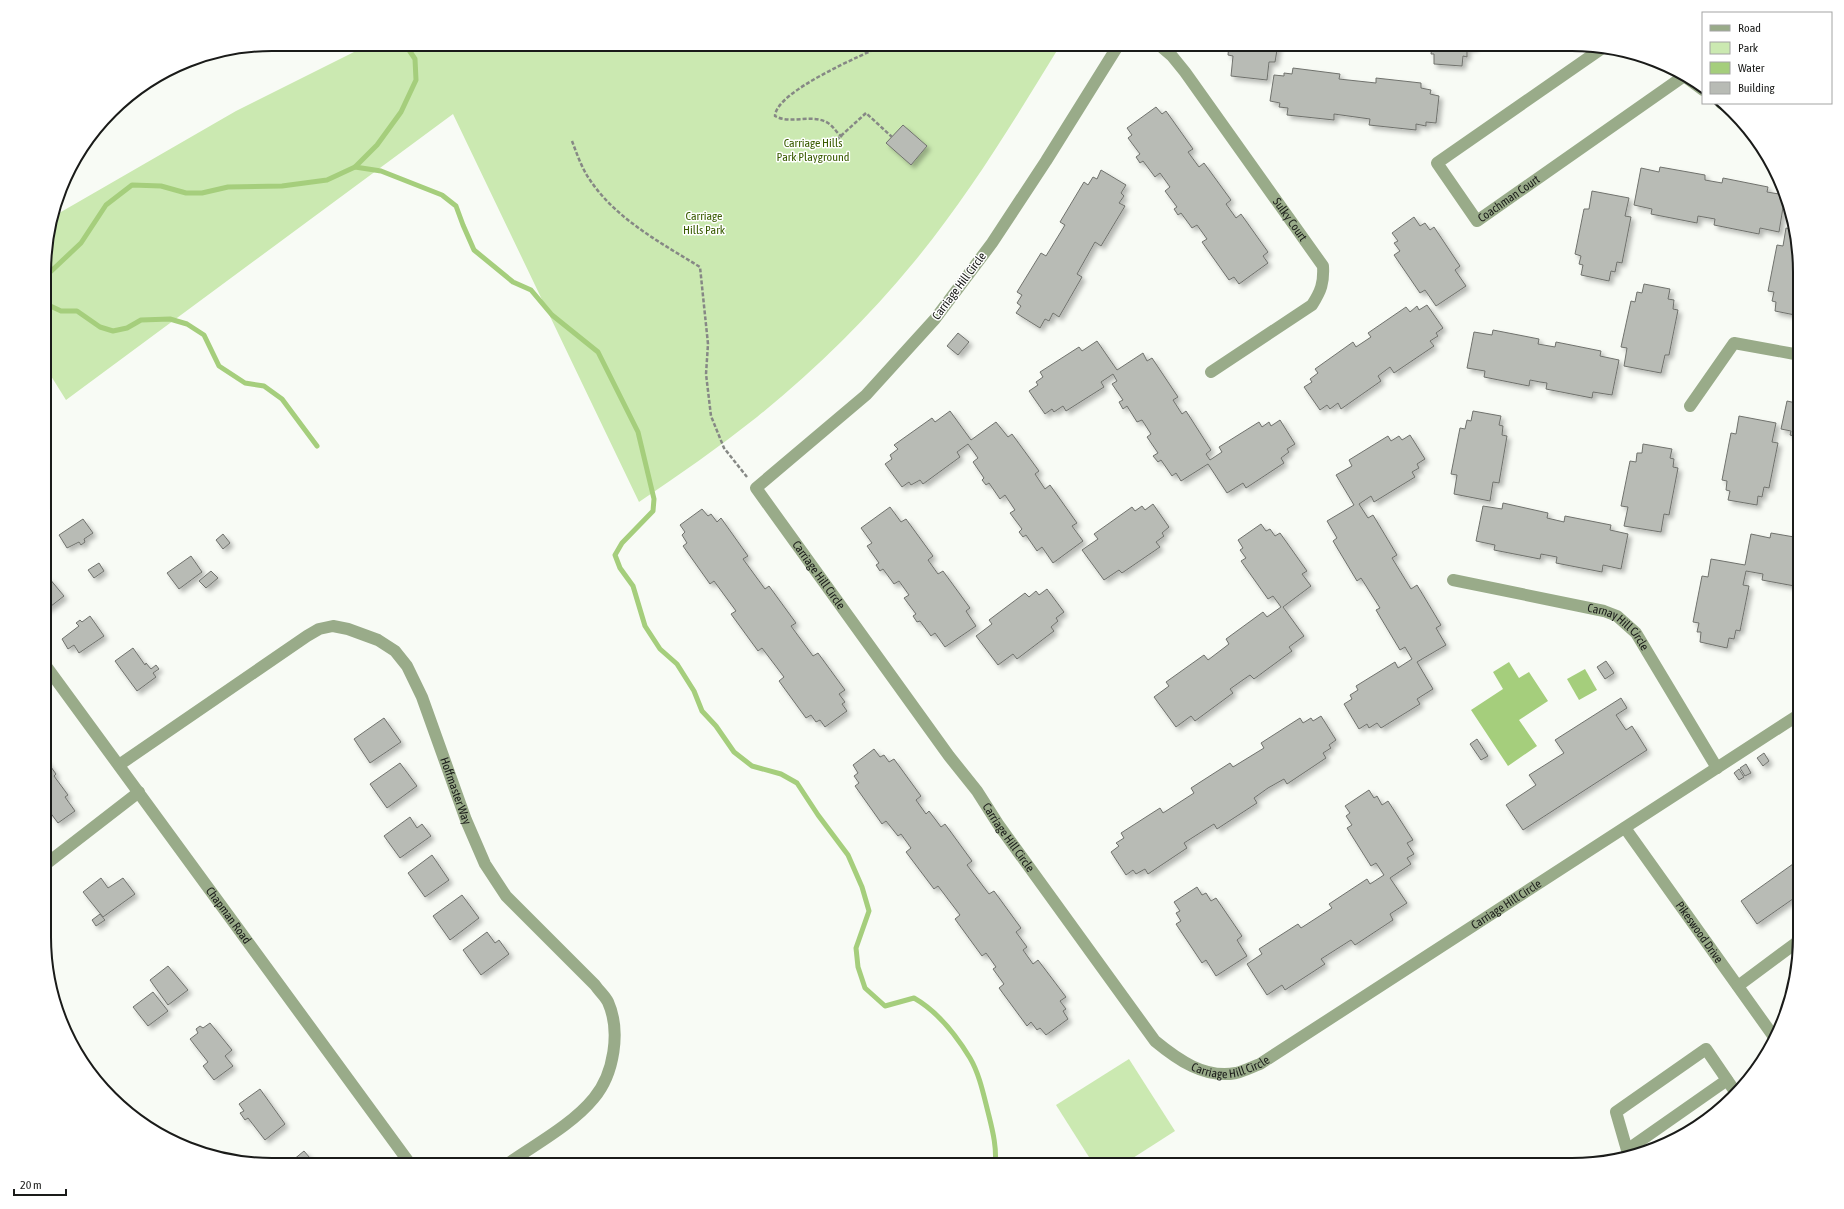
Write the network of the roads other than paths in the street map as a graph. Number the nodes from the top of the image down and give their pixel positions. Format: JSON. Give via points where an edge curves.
{"nodes":[{"id":1,"x":1115,"y":51,"type":"edge"},
{"id":2,"x":1166,"y":51,"type":"edge"},
{"id":3,"x":1596,"y":52,"type":"edge"},
{"id":4,"x":1677,"y":78,"type":"edge"},
{"id":5,"x":1793,"y":354,"type":"edge"},
{"id":6,"x":1211,"y":372,"type":"dead end"},
{"id":7,"x":1690,"y":406,"type":"dead end"},
{"id":8,"x":1453,"y":580,"type":"dead end"},
{"id":9,"x":51,"y":673,"type":"edge"},
{"id":10,"x":1793,"y":719,"type":"edge"},
{"id":11,"x":119,"y":765,"type":"junction"},
{"id":12,"x":1717,"y":768,"type":"junction"},
{"id":13,"x":139,"y":792,"type":"junction"},
{"id":14,"x":1625,"y":828,"type":"junction"},
{"id":15,"x":51,"y":860,"type":"edge"},
{"id":16,"x":1793,"y":945,"type":"edge"},
{"id":17,"x":1738,"y":986,"type":"junction"},
{"id":18,"x":1771,"y":1033,"type":"edge"},
{"id":19,"x":1727,"y":1080,"type":"junction"},
{"id":20,"x":1733,"y":1088,"type":"edge"},
{"id":21,"x":1638,"y":1148,"type":"edge"},
{"id":22,"x":1628,"y":1150,"type":"edge"},
{"id":23,"x":406,"y":1158,"type":"edge"},
{"id":24,"x":516,"y":1158,"type":"edge"}],
"edges":[{"from":1,"to":14,"type":"street","name":"Carriage Hill Circle","via":[[992,243],[935,319],[866,395],[756,488],[1155,1041],[1175,1058],[1196,1068],[1218,1074],[1237,1073],[1260,1064]]},
{"from":2,"to":6,"type":"street","name":"Sulky Court","via":[[1185,72],[1323,266],[1321,292],[1312,305]]},
{"from":3,"to":4,"type":"street","name":"Coachman Court","via":[[1437,163],[1476,221]]},
{"from":5,"to":7,"type":"street","via":[[1734,343]]},
{"from":8,"to":12,"type":"street","name":"Carnay Hill Circle","via":[[1604,611],[1617,616],[1636,634]]},
{"from":9,"to":11,"type":"street","name":"Chapman Road"},
{"from":10,"to":12,"type":"street","name":"Carriage Hill Circle"},
{"from":11,"to":13,"type":"street","name":"Chapman Road"},
{"from":11,"to":24,"type":"street","name":"Hoffmaster Way","via":[[319,629],[333,626],[348,629],[378,640],[395,651],[407,666],[422,697],[466,820],[485,864],[506,896],[595,986],[608,1002],[615,1023],[614,1050],[608,1072],[594,1098],[571,1120]]},
{"from":12,"to":14,"type":"street","name":"Carriage Hill Circle"},
{"from":13,"to":15,"type":"street"},
{"from":13,"to":23,"type":"street","name":"Chapman Road"},
{"from":14,"to":17,"type":"street","name":"Pikeswood Drive"},
{"from":16,"to":17,"type":"street"},
{"from":17,"to":18,"type":"street","name":"Pikeswood Drive"},
{"from":19,"to":20,"type":"street"},
{"from":19,"to":21,"type":"street"},
{"from":19,"to":22,"type":"street","via":[[1706,1050],[1616,1112]]}]}
